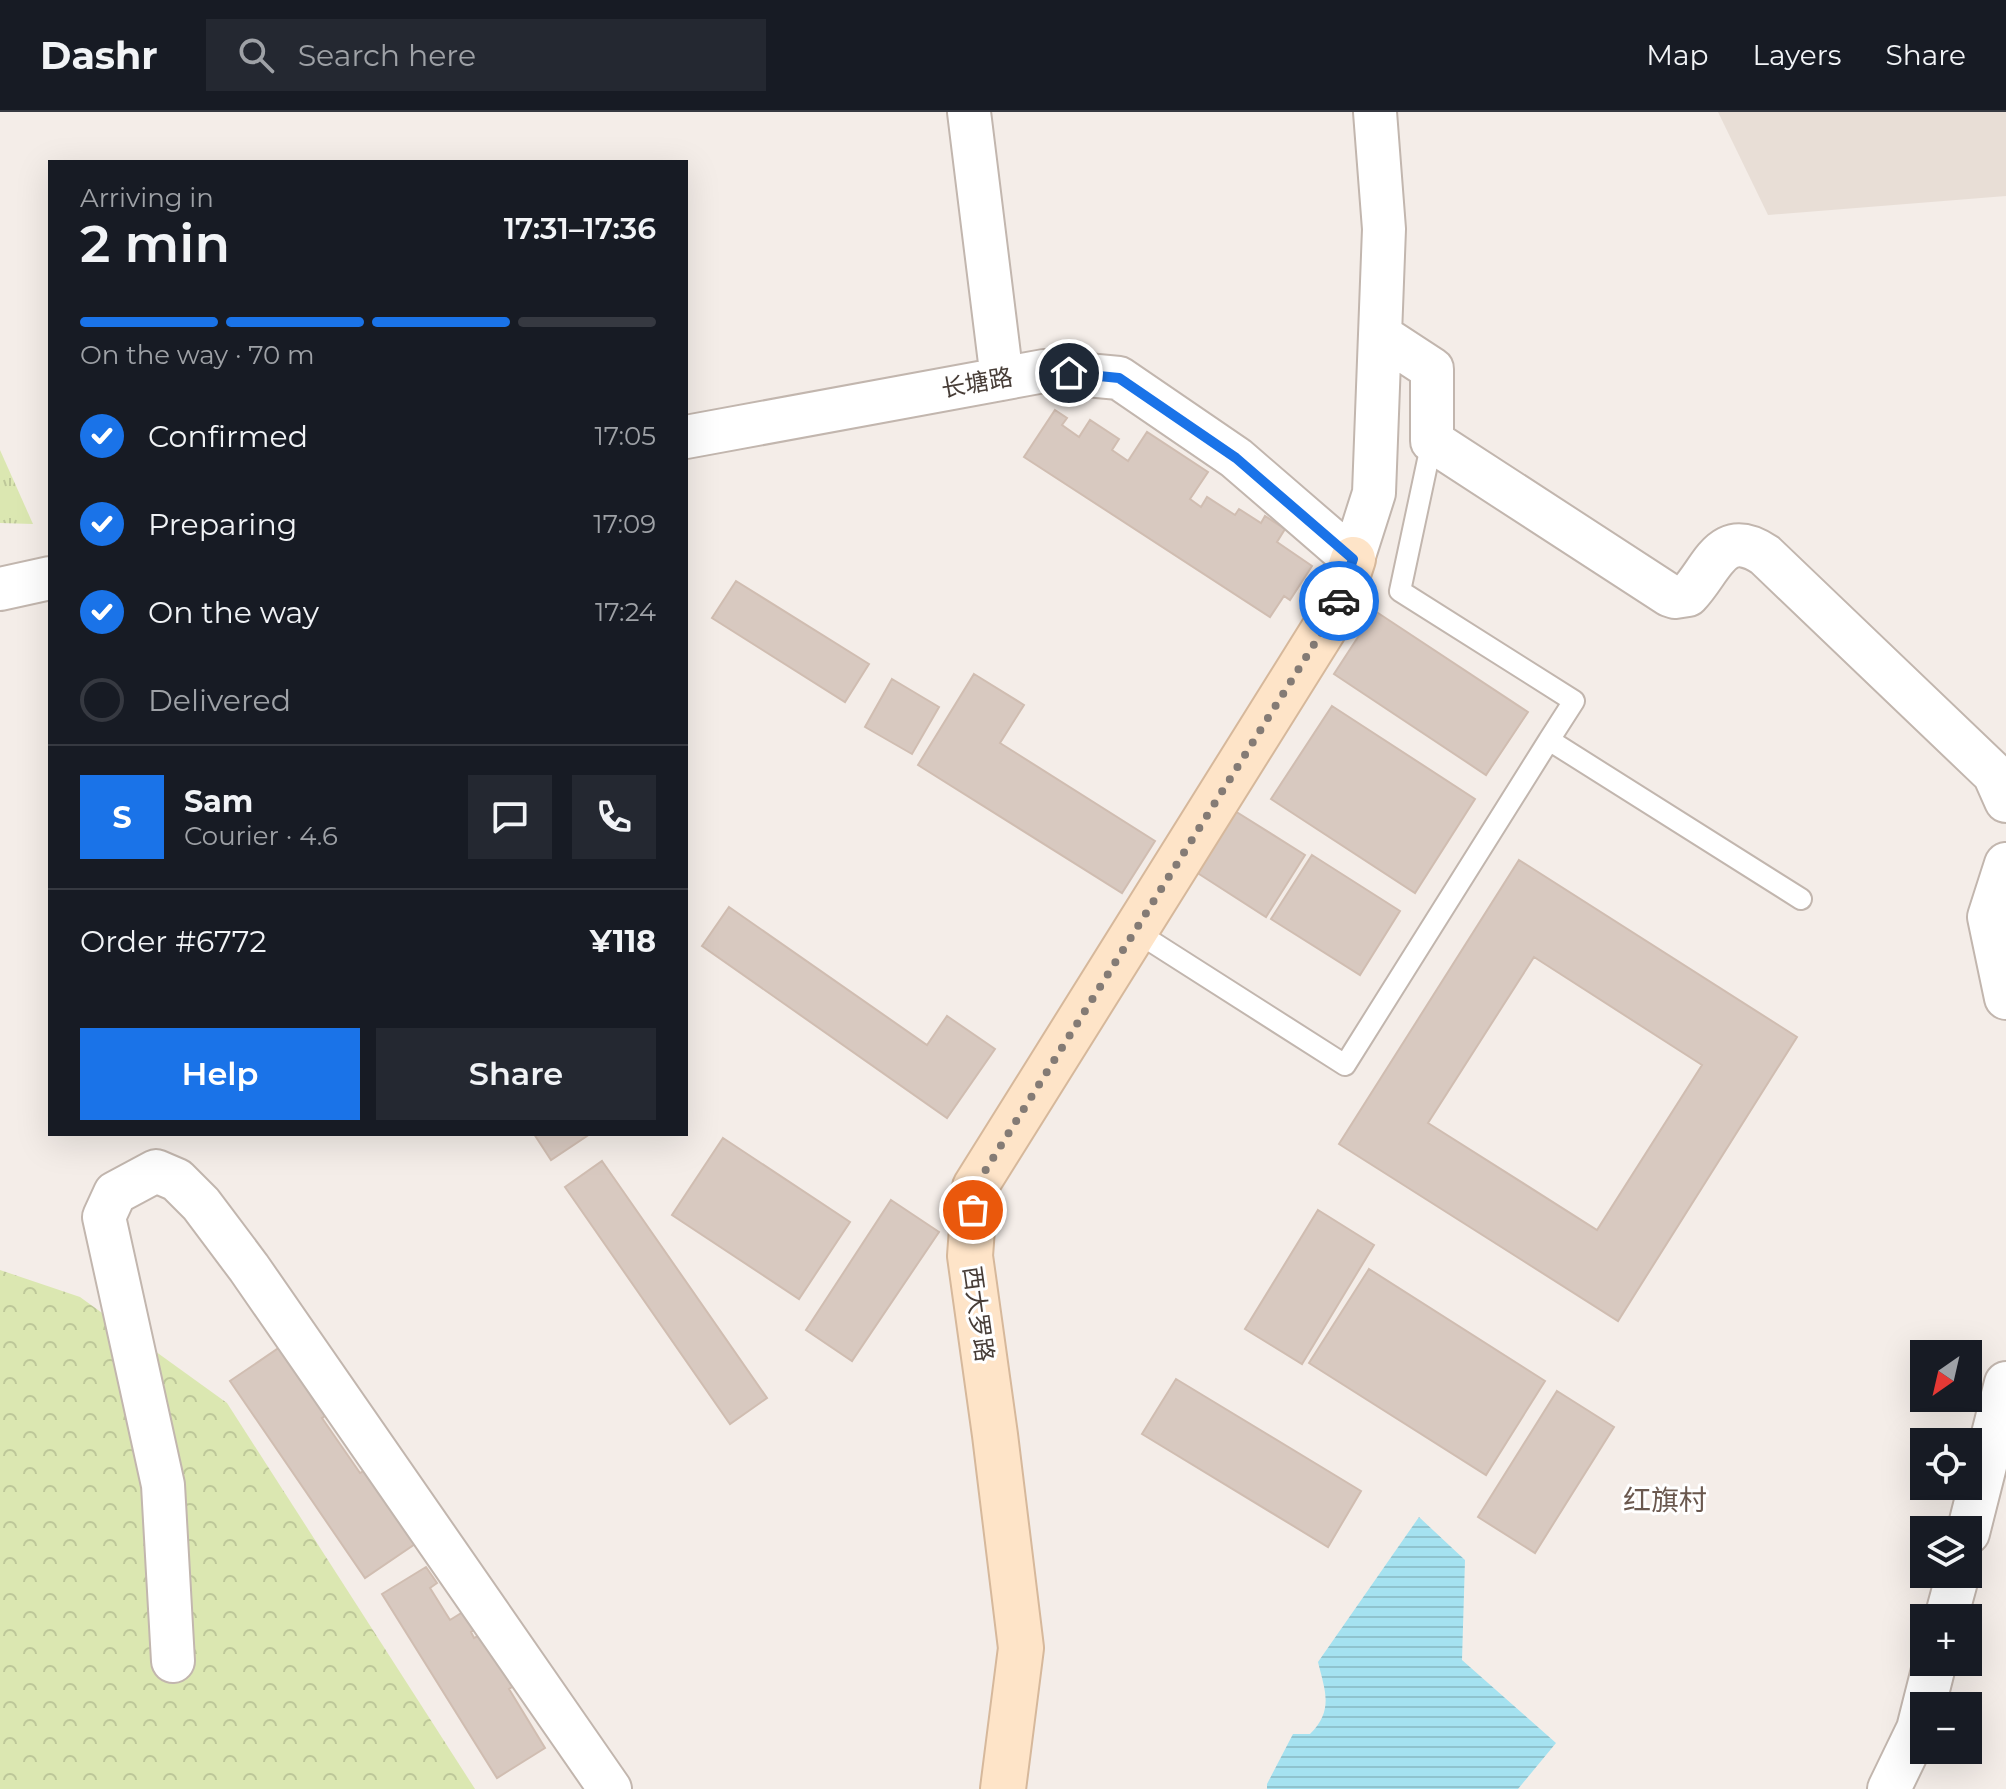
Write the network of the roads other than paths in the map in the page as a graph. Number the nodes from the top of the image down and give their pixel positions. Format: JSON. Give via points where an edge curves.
{"nodes":[{"id":1,"x":969,"y":112,"type":"edge"},
{"id":2,"x":1375,"y":112,"type":"edge"},
{"id":3,"x":1380,"y":335,"type":"junction"},
{"id":4,"x":1002,"y":379,"type":"junction"},
{"id":5,"x":688,"y":437,"type":"edge"},
{"id":6,"x":1432,"y":441,"type":"junction"},
{"id":7,"x":1353,"y":559,"type":"junction"},
{"id":8,"x":48,"y":578,"type":"edge"},
{"id":9,"x":0,"y":589,"type":"edge"},
{"id":10,"x":1549,"y":740,"type":"junction"},
{"id":11,"x":2006,"y":801,"type":"edge"},
{"id":12,"x":2006,"y":864,"type":"edge"},
{"id":13,"x":1801,"y":899,"type":"dead end"},
{"id":14,"x":1135,"y":931,"type":"junction"},
{"id":15,"x":2006,"y":998,"type":"edge"},
{"id":16,"x":2006,"y":1383,"type":"edge"},
{"id":17,"x":1972,"y":1516,"type":"edge"},
{"id":18,"x":173,"y":1661,"type":"dead end"},
{"id":19,"x":1931,"y":1676,"type":"edge"},
{"id":20,"x":610,"y":1789,"type":"edge"},
{"id":21,"x":1003,"y":1789,"type":"edge"},
{"id":22,"x":1889,"y":1789,"type":"edge"}],
"edges":[{"from":1,"to":4,"type":"street"},
{"from":2,"to":3,"type":"street","via":[[1384,229]]},
{"from":3,"to":6,"type":"street","via":[[1432,369]]},
{"from":3,"to":7,"type":"street","via":[[1374,493]]},
{"from":4,"to":5,"type":"street","name":"长塘路"},
{"from":4,"to":7,"type":"street","name":"长塘路","via":[[1044,371],[1119,378],[1236,458]]},
{"from":6,"to":10,"type":"lane","via":[[1400,591],[1574,701]]},
{"from":6,"to":11,"type":"street","via":[[1675,597],[1688,595],[1725,548],[1740,544],[1756,549],[1994,774]]},
{"from":7,"to":14,"type":"street","name":"西大罗路","via":[[1337,608]]},
{"from":8,"to":9,"type":"street"},
{"from":10,"to":13,"type":"lane"},
{"from":10,"to":14,"type":"lane","via":[[1345,1065]]},
{"from":12,"to":15,"type":"street","via":[[1989,917]]},
{"from":14,"to":21,"type":"street","name":"西大罗路","via":[[975,1187],[970,1256],[1021,1648]]},
{"from":16,"to":17,"type":"street"},
{"from":18,"to":20,"type":"street","via":[[163,1485],[104,1217],[115,1193],[156,1171],[177,1180],[201,1204],[249,1268]]},
{"from":19,"to":22,"type":"street","via":[[1918,1729]]}]}
